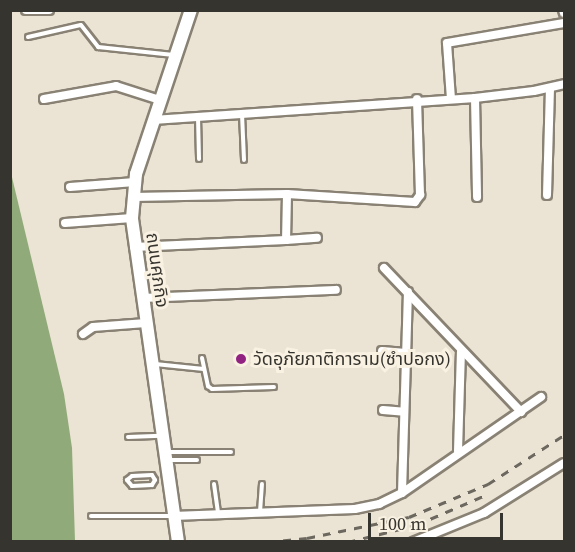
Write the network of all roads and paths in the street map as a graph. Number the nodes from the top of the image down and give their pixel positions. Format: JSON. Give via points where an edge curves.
{"nodes":[{"id":1,"x":26,"y":10,"type":"edge"},
{"id":2,"x":49,"y":10,"type":"edge"},
{"id":3,"x":190,"y":11,"type":"edge"},
{"id":4,"x":564,"y":23,"type":"edge"},
{"id":5,"x":27,"y":37,"type":"dead end"},
{"id":6,"x":175,"y":55,"type":"junction"},
{"id":7,"x":564,"y":84,"type":"edge"},
{"id":8,"x":550,"y":88,"type":"junction"},
{"id":9,"x":475,"y":98,"type":"junction"},
{"id":10,"x":44,"y":99,"type":"dead end"},
{"id":11,"x":160,"y":99,"type":"junction"},
{"id":12,"x":417,"y":99,"type":"junction"},
{"id":13,"x":451,"y":99,"type":"junction"},
{"id":14,"x":242,"y":113,"type":"junction"},
{"id":15,"x":198,"y":117,"type":"junction"},
{"id":16,"x":153,"y":120,"type":"junction"},
{"id":17,"x":199,"y":159,"type":"dead end"},
{"id":18,"x":244,"y":160,"type":"dead end"},
{"id":19,"x":135,"y":182,"type":"junction"},
{"id":20,"x":70,"y":187,"type":"dead end"},
{"id":21,"x":287,"y":194,"type":"junction"},
{"id":22,"x":547,"y":195,"type":"dead end"},
{"id":23,"x":133,"y":197,"type":"junction"},
{"id":24,"x":477,"y":197,"type":"dead end"},
{"id":25,"x":132,"y":218,"type":"junction"},
{"id":26,"x":64,"y":223,"type":"dead end"},
{"id":27,"x":317,"y":238,"type":"dead end"},
{"id":28,"x":286,"y":240,"type":"junction"},
{"id":29,"x":134,"y":247,"type":"junction"},
{"id":30,"x":384,"y":268,"type":"dead end"},
{"id":31,"x":336,"y":290,"type":"dead end"},
{"id":32,"x":408,"y":292,"type":"junction"},
{"id":33,"x":142,"y":298,"type":"junction"},
{"id":34,"x":146,"y":323,"type":"junction"},
{"id":35,"x":83,"y":334,"type":"dead end"},
{"id":36,"x":382,"y":351,"type":"dead end"},
{"id":37,"x":461,"y":351,"type":"junction"},
{"id":38,"x":406,"y":353,"type":"junction"},
{"id":39,"x":202,"y":358,"type":"dead end"},
{"id":40,"x":161,"y":364,"type":"junction"},
{"id":41,"x":204,"y":369,"type":"junction"},
{"id":42,"x":274,"y":387,"type":"dead end"},
{"id":43,"x":541,"y":397,"type":"dead end"},
{"id":44,"x":383,"y":410,"type":"dead end"},
{"id":45,"x":404,"y":412,"type":"junction"},
{"id":46,"x":521,"y":412,"type":"junction"},
{"id":47,"x":128,"y":436,"type":"dead end"},
{"id":48,"x":162,"y":436,"type":"junction"},
{"id":49,"x":231,"y":452,"type":"dead end"},
{"id":50,"x":458,"y":452,"type":"junction"},
{"id":51,"x":165,"y":456,"type":"junction"},
{"id":52,"x":197,"y":460,"type":"dead end"},
{"id":53,"x":564,"y":463,"type":"edge"},
{"id":54,"x":162,"y":480,"type":"junction"},
{"id":55,"x":214,"y":484,"type":"dead end"},
{"id":56,"x":262,"y":484,"type":"dead end"},
{"id":57,"x":402,"y":493,"type":"junction"},
{"id":58,"x":260,"y":513,"type":"junction"},
{"id":59,"x":218,"y":514,"type":"junction"},
{"id":60,"x":91,"y":516,"type":"dead end"},
{"id":61,"x":173,"y":516,"type":"junction"},
{"id":62,"x":177,"y":542,"type":"edge"},
{"id":63,"x":413,"y":542,"type":"edge"}],
"edges":[{"from":1,"to":2,"type":"street"},
{"from":3,"to":6,"type":"main road","name":"ถนนศุภกิจ"},
{"from":4,"to":13,"type":"street","via":[[447,43]]},
{"from":5,"to":6,"type":"lane","via":[[81,25],[98,47]]},
{"from":6,"to":11,"type":"main road","name":"ถนนศุภกิจ"},
{"from":7,"to":8,"type":"street"},
{"from":8,"to":9,"type":"street"},
{"from":8,"to":22,"type":"street"},
{"from":9,"to":13,"type":"street"},
{"from":9,"to":24,"type":"street"},
{"from":10,"to":11,"type":"street","via":[[116,86]]},
{"from":11,"to":16,"type":"main road","name":"ถนนศุภกิจ"},
{"from":12,"to":13,"type":"street"},
{"from":12,"to":14,"type":"street"},
{"from":12,"to":21,"type":"street","via":[[417,201]]},
{"from":14,"to":15,"type":"street"},
{"from":14,"to":18,"type":"lane"},
{"from":15,"to":16,"type":"street"},
{"from":15,"to":17,"type":"lane"},
{"from":16,"to":19,"type":"main road","name":"ถนนศุภกิจ"},
{"from":19,"to":20,"type":"street"},
{"from":19,"to":23,"type":"main road","name":"ถนนศุภกิจ"},
{"from":21,"to":23,"type":"street"},
{"from":21,"to":28,"type":"street"},
{"from":23,"to":25,"type":"main road","name":"ถนนศุภกิจ"},
{"from":25,"to":26,"type":"street"},
{"from":25,"to":29,"type":"main road","name":"ถนนศุภกิจ"},
{"from":27,"to":28,"type":"street"},
{"from":28,"to":29,"type":"street"},
{"from":29,"to":33,"type":"main road","name":"ถนนศุภกิจ"},
{"from":30,"to":32,"type":"street"},
{"from":31,"to":33,"type":"street"},
{"from":32,"to":37,"type":"street"},
{"from":32,"to":38,"type":"street"},
{"from":33,"to":34,"type":"main road","name":"ถนนศุภกิจ"},
{"from":34,"to":35,"type":"street","via":[[93,327]]},
{"from":34,"to":40,"type":"main road","name":"ถนนศุภกิจ"},
{"from":36,"to":38,"type":"street"},
{"from":37,"to":46,"type":"street"},
{"from":37,"to":50,"type":"street"},
{"from":38,"to":45,"type":"street"},
{"from":39,"to":41,"type":"lane"},
{"from":40,"to":41,"type":"lane"},
{"from":40,"to":48,"type":"main road","name":"ถนนศุภกิจ"},
{"from":41,"to":42,"type":"lane","via":[[212,389]]},
{"from":43,"to":46,"type":"street"},
{"from":44,"to":45,"type":"street"},
{"from":45,"to":57,"type":"street"},
{"from":46,"to":50,"type":"street"},
{"from":47,"to":48,"type":"lane"},
{"from":48,"to":51,"type":"main road","name":"ถนนศุภกิจ"},
{"from":49,"to":51,"type":"lane"},
{"from":50,"to":57,"type":"street"},
{"from":51,"to":52,"type":"lane"},
{"from":51,"to":54,"type":"main road","name":"ถนนศุภกิจ"},
{"from":53,"to":63,"type":"street","via":[[484,513]]},
{"from":54,"to":54,"type":"lane","via":[[152,475],[127,480],[132,486]]},
{"from":54,"to":61,"type":"main road","name":"ถนนศุภกิจ"},
{"from":55,"to":59,"type":"lane"},
{"from":56,"to":58,"type":"lane"},
{"from":57,"to":58,"type":"street","via":[[356,509]]},
{"from":58,"to":59,"type":"street"},
{"from":59,"to":61,"type":"street"},
{"from":60,"to":61,"type":"lane"},
{"from":61,"to":62,"type":"main road","name":"ถนนศุภกิจ"}]}
